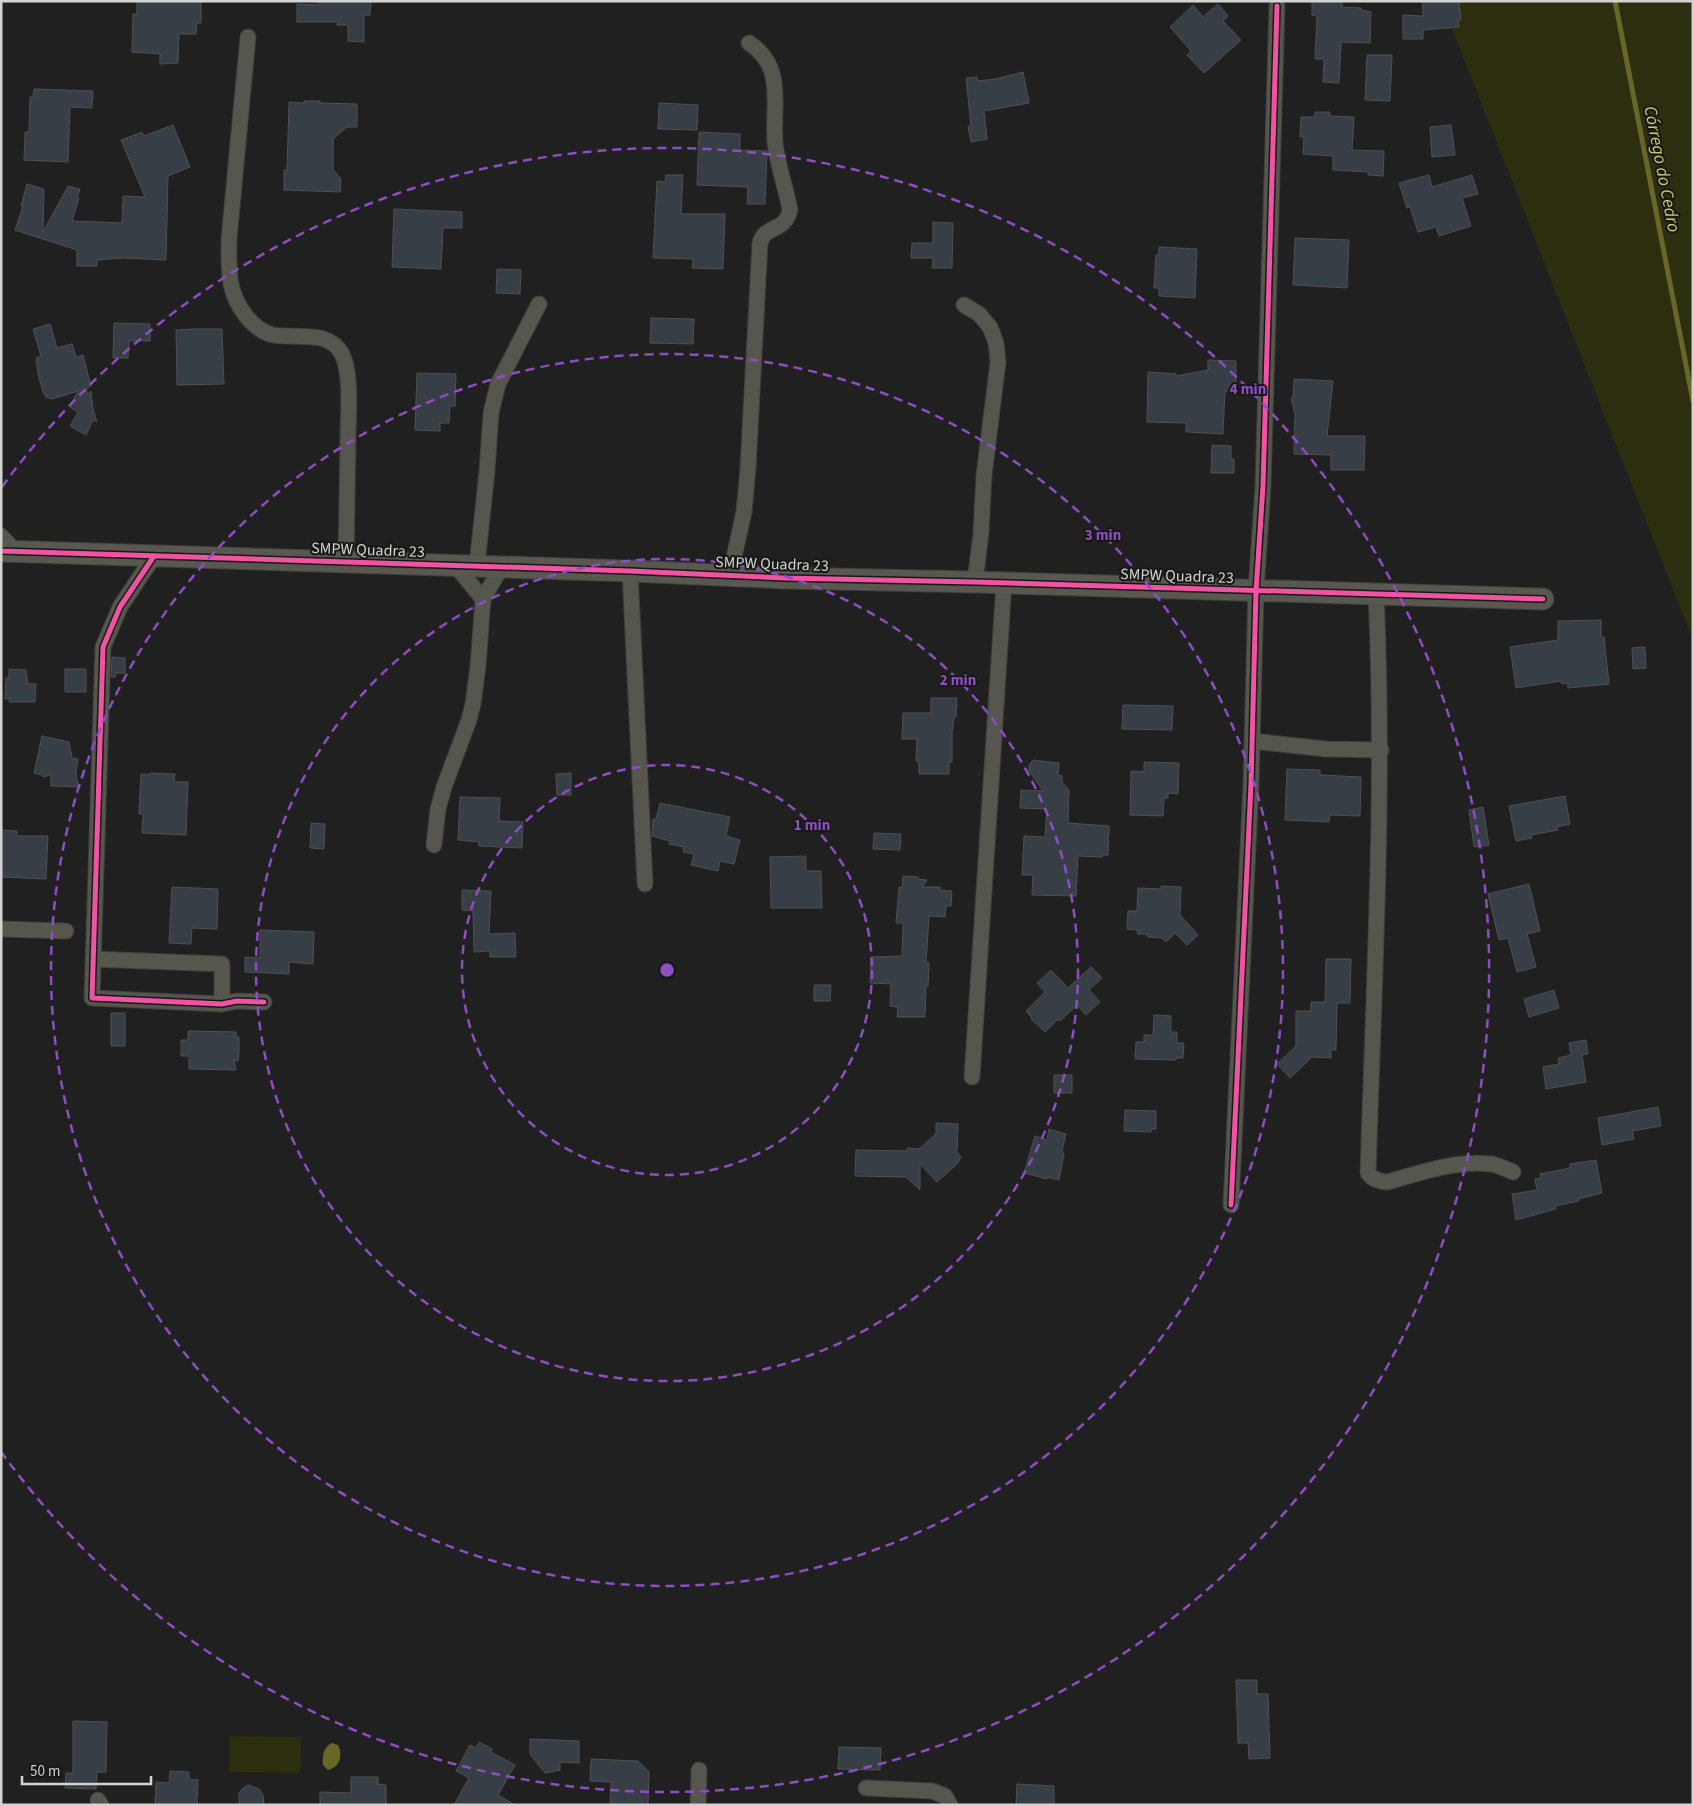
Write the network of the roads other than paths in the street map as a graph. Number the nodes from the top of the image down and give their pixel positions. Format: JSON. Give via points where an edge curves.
{"nodes":[{"id":1,"x":1277,"y":6,"type":"dead end"},
{"id":2,"x":248,"y":37,"type":"dead end"},
{"id":3,"x":749,"y":43,"type":"dead end"},
{"id":4,"x":539,"y":304,"type":"dead end"},
{"id":5,"x":964,"y":305,"type":"dead end"},
{"id":6,"x":1,"y":536,"type":"edge"},
{"id":7,"x":8,"y":551,"type":"edge"},
{"id":8,"x":154,"y":556,"type":"junction"},
{"id":9,"x":346,"y":562,"type":"junction"},
{"id":10,"x":456,"y":565,"type":"junction"},
{"id":11,"x":477,"y":566,"type":"junction"},
{"id":12,"x":502,"y":566,"type":"junction"},
{"id":13,"x":630,"y":570,"type":"junction"},
{"id":14,"x":730,"y":575,"type":"junction"},
{"id":15,"x":975,"y":582,"type":"junction"},
{"id":16,"x":1004,"y":583,"type":"junction"},
{"id":17,"x":1256,"y":591,"type":"junction"},
{"id":18,"x":1376,"y":594,"type":"junction"},
{"id":19,"x":483,"y":599,"type":"junction"},
{"id":20,"x":1543,"y":599,"type":"dead end"},
{"id":21,"x":1252,"y":741,"type":"junction"},
{"id":22,"x":1381,"y":750,"type":"junction"},
{"id":23,"x":434,"y":845,"type":"dead end"},
{"id":24,"x":645,"y":884,"type":"dead end"},
{"id":25,"x":1,"y":929,"type":"edge"},
{"id":26,"x":66,"y":931,"type":"dead end"},
{"id":27,"x":93,"y":959,"type":"junction"},
{"id":28,"x":264,"y":1002,"type":"dead end"},
{"id":29,"x":222,"y":1004,"type":"junction"},
{"id":30,"x":972,"y":1077,"type":"dead end"},
{"id":31,"x":1513,"y":1172,"type":"dead end"},
{"id":32,"x":1231,"y":1205,"type":"dead end"},
{"id":33,"x":699,"y":1770,"type":"dead end"},
{"id":34,"x":866,"y":1788,"type":"dead end"},
{"id":35,"x":698,"y":1805,"type":"edge"},
{"id":36,"x":950,"y":1805,"type":"edge"}],
"edges":[{"from":1,"to":17,"type":"street","via":[[1263,477]]},
{"from":2,"to":9,"type":"street","via":[[229,239],[231,286],[248,319],[258,328],[272,334],[330,341],[343,356],[348,391]]},
{"from":3,"to":14,"type":"street","via":[[765,56],[774,77],[775,142],[790,210],[784,223],[762,237],[760,248],[744,512]]},
{"from":4,"to":11,"type":"street","via":[[498,384],[491,413]]},
{"from":5,"to":15,"type":"street","via":[[979,314],[990,327],[998,362]]},
{"from":6,"to":7,"type":"street"},
{"from":7,"to":8,"type":"street","name":"SMPW Quadra 23"},
{"from":8,"to":9,"type":"street","name":"SMPW Quadra 23"},
{"from":8,"to":27,"type":"street","via":[[120,608],[103,646]]},
{"from":9,"to":10,"type":"street","name":"SMPW Quadra 23"},
{"from":10,"to":11,"type":"street","name":"SMPW Quadra 23"},
{"from":10,"to":19,"type":"street"},
{"from":11,"to":12,"type":"street","name":"SMPW Quadra 23"},
{"from":12,"to":13,"type":"street","name":"SMPW Quadra 23"},
{"from":12,"to":19,"type":"street"},
{"from":13,"to":14,"type":"street","name":"SMPW Quadra 23"},
{"from":13,"to":24,"type":"street"},
{"from":14,"to":15,"type":"street","name":"SMPW Quadra 23"},
{"from":15,"to":16,"type":"street","name":"SMPW Quadra 23"},
{"from":16,"to":17,"type":"street","name":"SMPW Quadra 23"},
{"from":16,"to":30,"type":"street"},
{"from":17,"to":18,"type":"street","name":"SMPW Quadra 23"},
{"from":17,"to":21,"type":"street"},
{"from":18,"to":20,"type":"street","name":"SMPW Quadra 23"},
{"from":18,"to":22,"type":"street"},
{"from":19,"to":23,"type":"street","via":[[473,704],[444,787]]},
{"from":21,"to":22,"type":"street","via":[[1326,749]]},
{"from":21,"to":32,"type":"street"},
{"from":22,"to":31,"type":"street","via":[[1368,1173],[1371,1178],[1387,1182],[1477,1163],[1493,1164]]},
{"from":25,"to":26,"type":"street"},
{"from":27,"to":29,"type":"street","via":[[222,964]]},
{"from":27,"to":29,"type":"street","via":[[92,998]]},
{"from":28,"to":29,"type":"street"},
{"from":33,"to":35,"type":"street"},
{"from":34,"to":36,"type":"street","via":[[932,1791],[945,1796]]}]}
